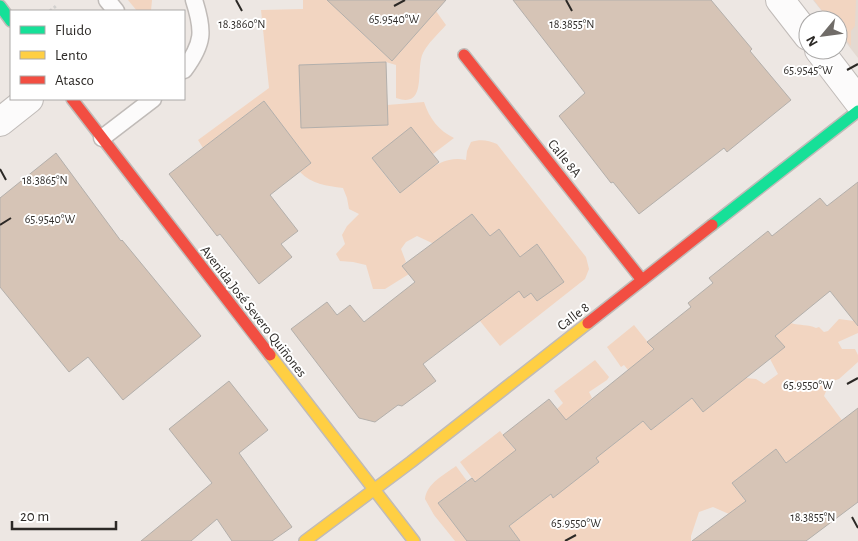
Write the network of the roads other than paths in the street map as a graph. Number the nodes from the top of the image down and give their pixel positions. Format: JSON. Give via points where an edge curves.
{"nodes":[{"id":1,"x":107,"y":0,"type":"edge"},
{"id":2,"x":194,"y":0,"type":"edge"},
{"id":3,"x":780,"y":0,"type":"edge"},
{"id":4,"x":0,"y":6,"type":"edge"},
{"id":5,"x":115,"y":10,"type":"edge"},
{"id":6,"x":10,"y":20,"type":"edge"},
{"id":7,"x":798,"y":23,"type":"edge"},
{"id":8,"x":464,"y":55,"type":"dead end"},
{"id":9,"x":827,"y":60,"type":"edge"},
{"id":10,"x":185,"y":69,"type":"edge"},
{"id":11,"x":28,"y":100,"type":"edge"},
{"id":12,"x":73,"y":100,"type":"edge"},
{"id":13,"x":151,"y":100,"type":"edge"},
{"id":14,"x":858,"y":101,"type":"edge"},
{"id":15,"x":858,"y":111,"type":"edge"},
{"id":16,"x":0,"y":122,"type":"edge"},
{"id":17,"x":102,"y":138,"type":"junction"},
{"id":18,"x":642,"y":280,"type":"junction"},
{"id":19,"x":374,"y":491,"type":"junction"},
{"id":20,"x":305,"y":541,"type":"edge"},
{"id":21,"x":414,"y":541,"type":"edge"}],
"edges":[{"from":1,"to":5,"type":"lane"},
{"from":2,"to":10,"type":"lane","via":[[201,22],[200,43]]},
{"from":3,"to":7,"type":"street"},
{"from":4,"to":6,"type":"street"},
{"from":8,"to":18,"type":"street","name":"Calle 8A"},
{"from":9,"to":14,"type":"street"},
{"from":11,"to":16,"type":"street"},
{"from":12,"to":17,"type":"street","name":"Avenida José Severo Quiñones"},
{"from":13,"to":17,"type":"lane"},
{"from":15,"to":18,"type":"street","name":"Calle 8"},
{"from":17,"to":19,"type":"street","name":"Avenida José Severo Quiñones"},
{"from":18,"to":19,"type":"street","name":"Calle 8"},
{"from":19,"to":20,"type":"street","name":"Calle 8"},
{"from":19,"to":21,"type":"street","name":"Avenida José Severo Quiñones"}]}
